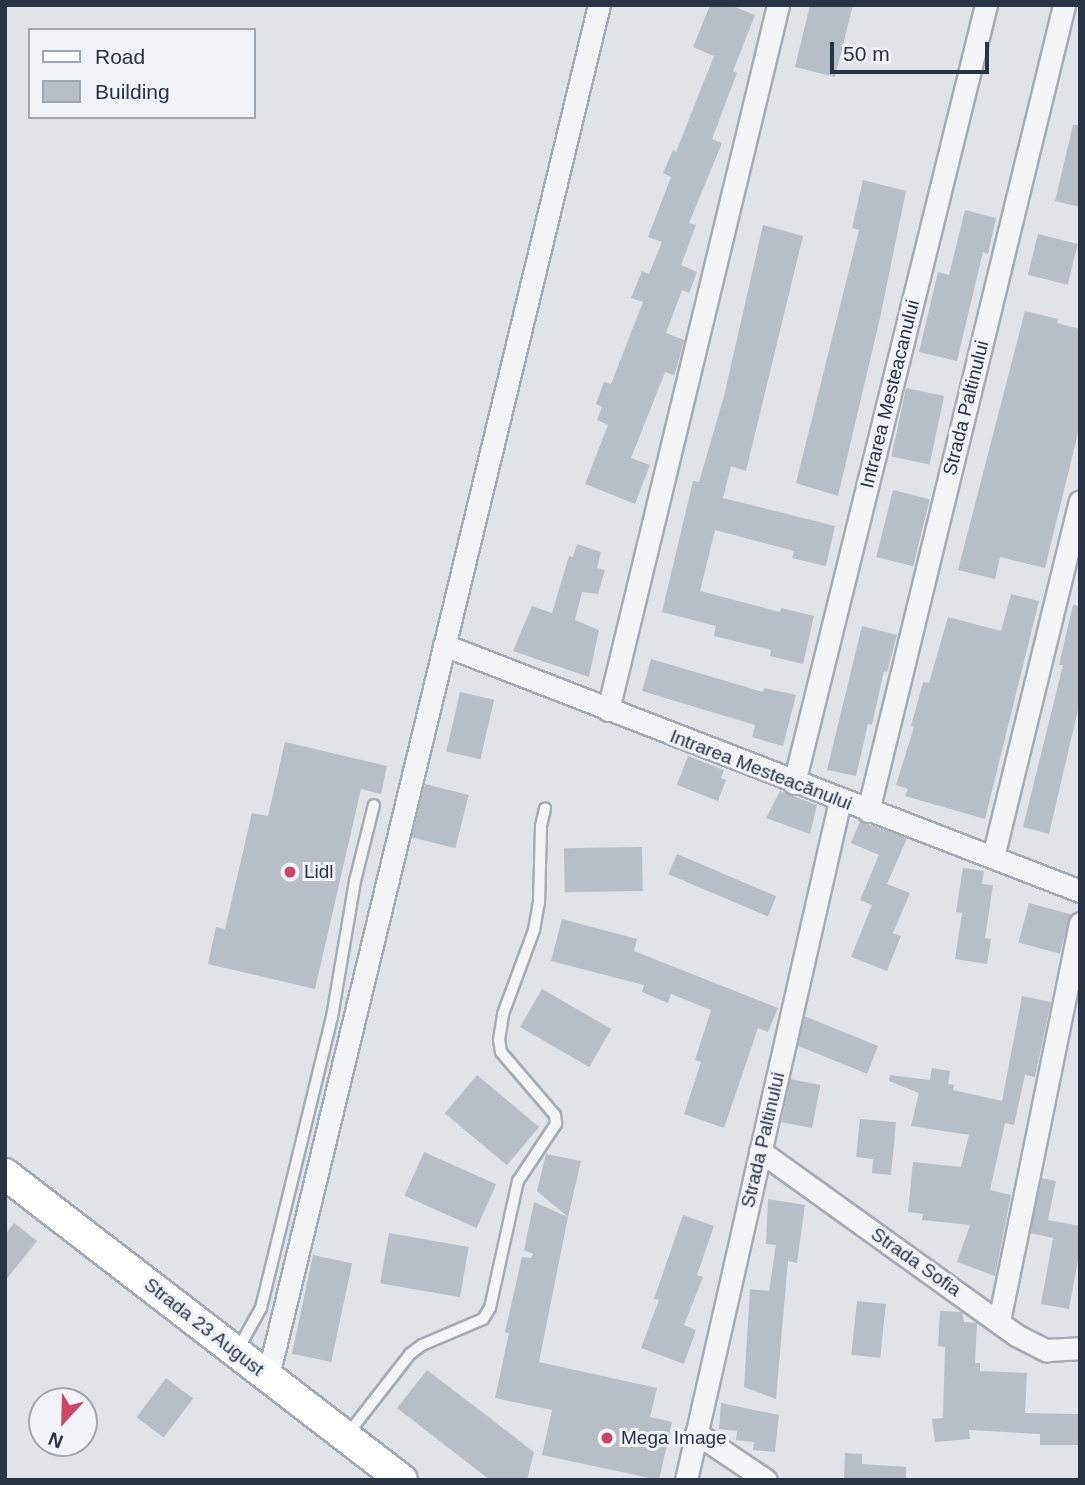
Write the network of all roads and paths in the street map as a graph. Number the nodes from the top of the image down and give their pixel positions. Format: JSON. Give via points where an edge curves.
{"nodes":[{"id":1,"x":598,"y":5,"type":"edge"},
{"id":2,"x":778,"y":5,"type":"edge"},
{"id":3,"x":986,"y":5,"type":"edge"},
{"id":4,"x":1064,"y":5,"type":"edge"},
{"id":5,"x":1080,"y":501,"type":"edge"},
{"id":6,"x":444,"y":645,"type":"junction"},
{"id":7,"x":608,"y":710,"type":"junction"},
{"id":8,"x":794,"y":783,"type":"junction"},
{"id":9,"x":840,"y":800,"type":"junction"},
{"id":10,"x":373,"y":805,"type":"dead end"},
{"id":11,"x":545,"y":808,"type":"dead end"},
{"id":12,"x":868,"y":811,"type":"junction"},
{"id":13,"x":993,"y":857,"type":"junction"},
{"id":14,"x":1080,"y":891,"type":"edge"},
{"id":15,"x":1080,"y":923,"type":"edge"},
{"id":16,"x":760,"y":1151,"type":"junction"},
{"id":17,"x":5,"y":1174,"type":"edge"},
{"id":18,"x":999,"y":1321,"type":"junction"},
{"id":19,"x":1079,"y":1344,"type":"edge"},
{"id":20,"x":236,"y":1352,"type":"junction"},
{"id":21,"x":268,"y":1376,"type":"junction"},
{"id":22,"x":696,"y":1433,"type":"junction"},
{"id":23,"x":346,"y":1437,"type":"junction"},
{"id":24,"x":397,"y":1479,"type":"edge"},
{"id":25,"x":686,"y":1480,"type":"edge"},
{"id":26,"x":766,"y":1480,"type":"edge"}],
"edges":[{"from":1,"to":6,"type":"street"},
{"from":2,"to":7,"type":"street"},
{"from":3,"to":8,"type":"street","name":"Intrarea Mesteacanului"},
{"from":4,"to":12,"type":"street","name":"Strada Paltinului"},
{"from":5,"to":13,"type":"street"},
{"from":6,"to":7,"type":"street","name":"Intrarea Mesteacănului"},
{"from":6,"to":21,"type":"street"},
{"from":7,"to":8,"type":"street","name":"Intrarea Mesteacănului"},
{"from":8,"to":9,"type":"street","name":"Intrarea Mesteacănului"},
{"from":9,"to":12,"type":"street","name":"Intrarea Mesteacănului"},
{"from":9,"to":16,"type":"street","name":"Strada Paltinului"},
{"from":10,"to":20,"type":"lane","via":[[332,1017],[261,1308]]},
{"from":11,"to":23,"type":"lane","via":[[534,930],[503,1014],[499,1040],[501,1052],[555,1115],[556,1124],[518,1181],[490,1308],[483,1319],[410,1354]]},
{"from":12,"to":13,"type":"street","name":"Intrarea Mesteacănului"},
{"from":13,"to":14,"type":"street","name":"Intrarea Mesteacănului"},
{"from":15,"to":18,"type":"street"},
{"from":16,"to":18,"type":"street","name":"Strada Sofia"},
{"from":16,"to":22,"type":"street","name":"Strada Paltinului"},
{"from":17,"to":20,"type":"main road","name":"Strada 23 August"},
{"from":18,"to":19,"type":"street","name":"Strada Sofia","via":[[1046,1350]]},
{"from":20,"to":21,"type":"main road","name":"Strada 23 August"},
{"from":21,"to":23,"type":"main road","name":"Strada 23 August"},
{"from":22,"to":25,"type":"street","name":"Strada Paltinului"},
{"from":22,"to":26,"type":"street"},
{"from":23,"to":24,"type":"main road","name":"Strada 23 August"}]}
